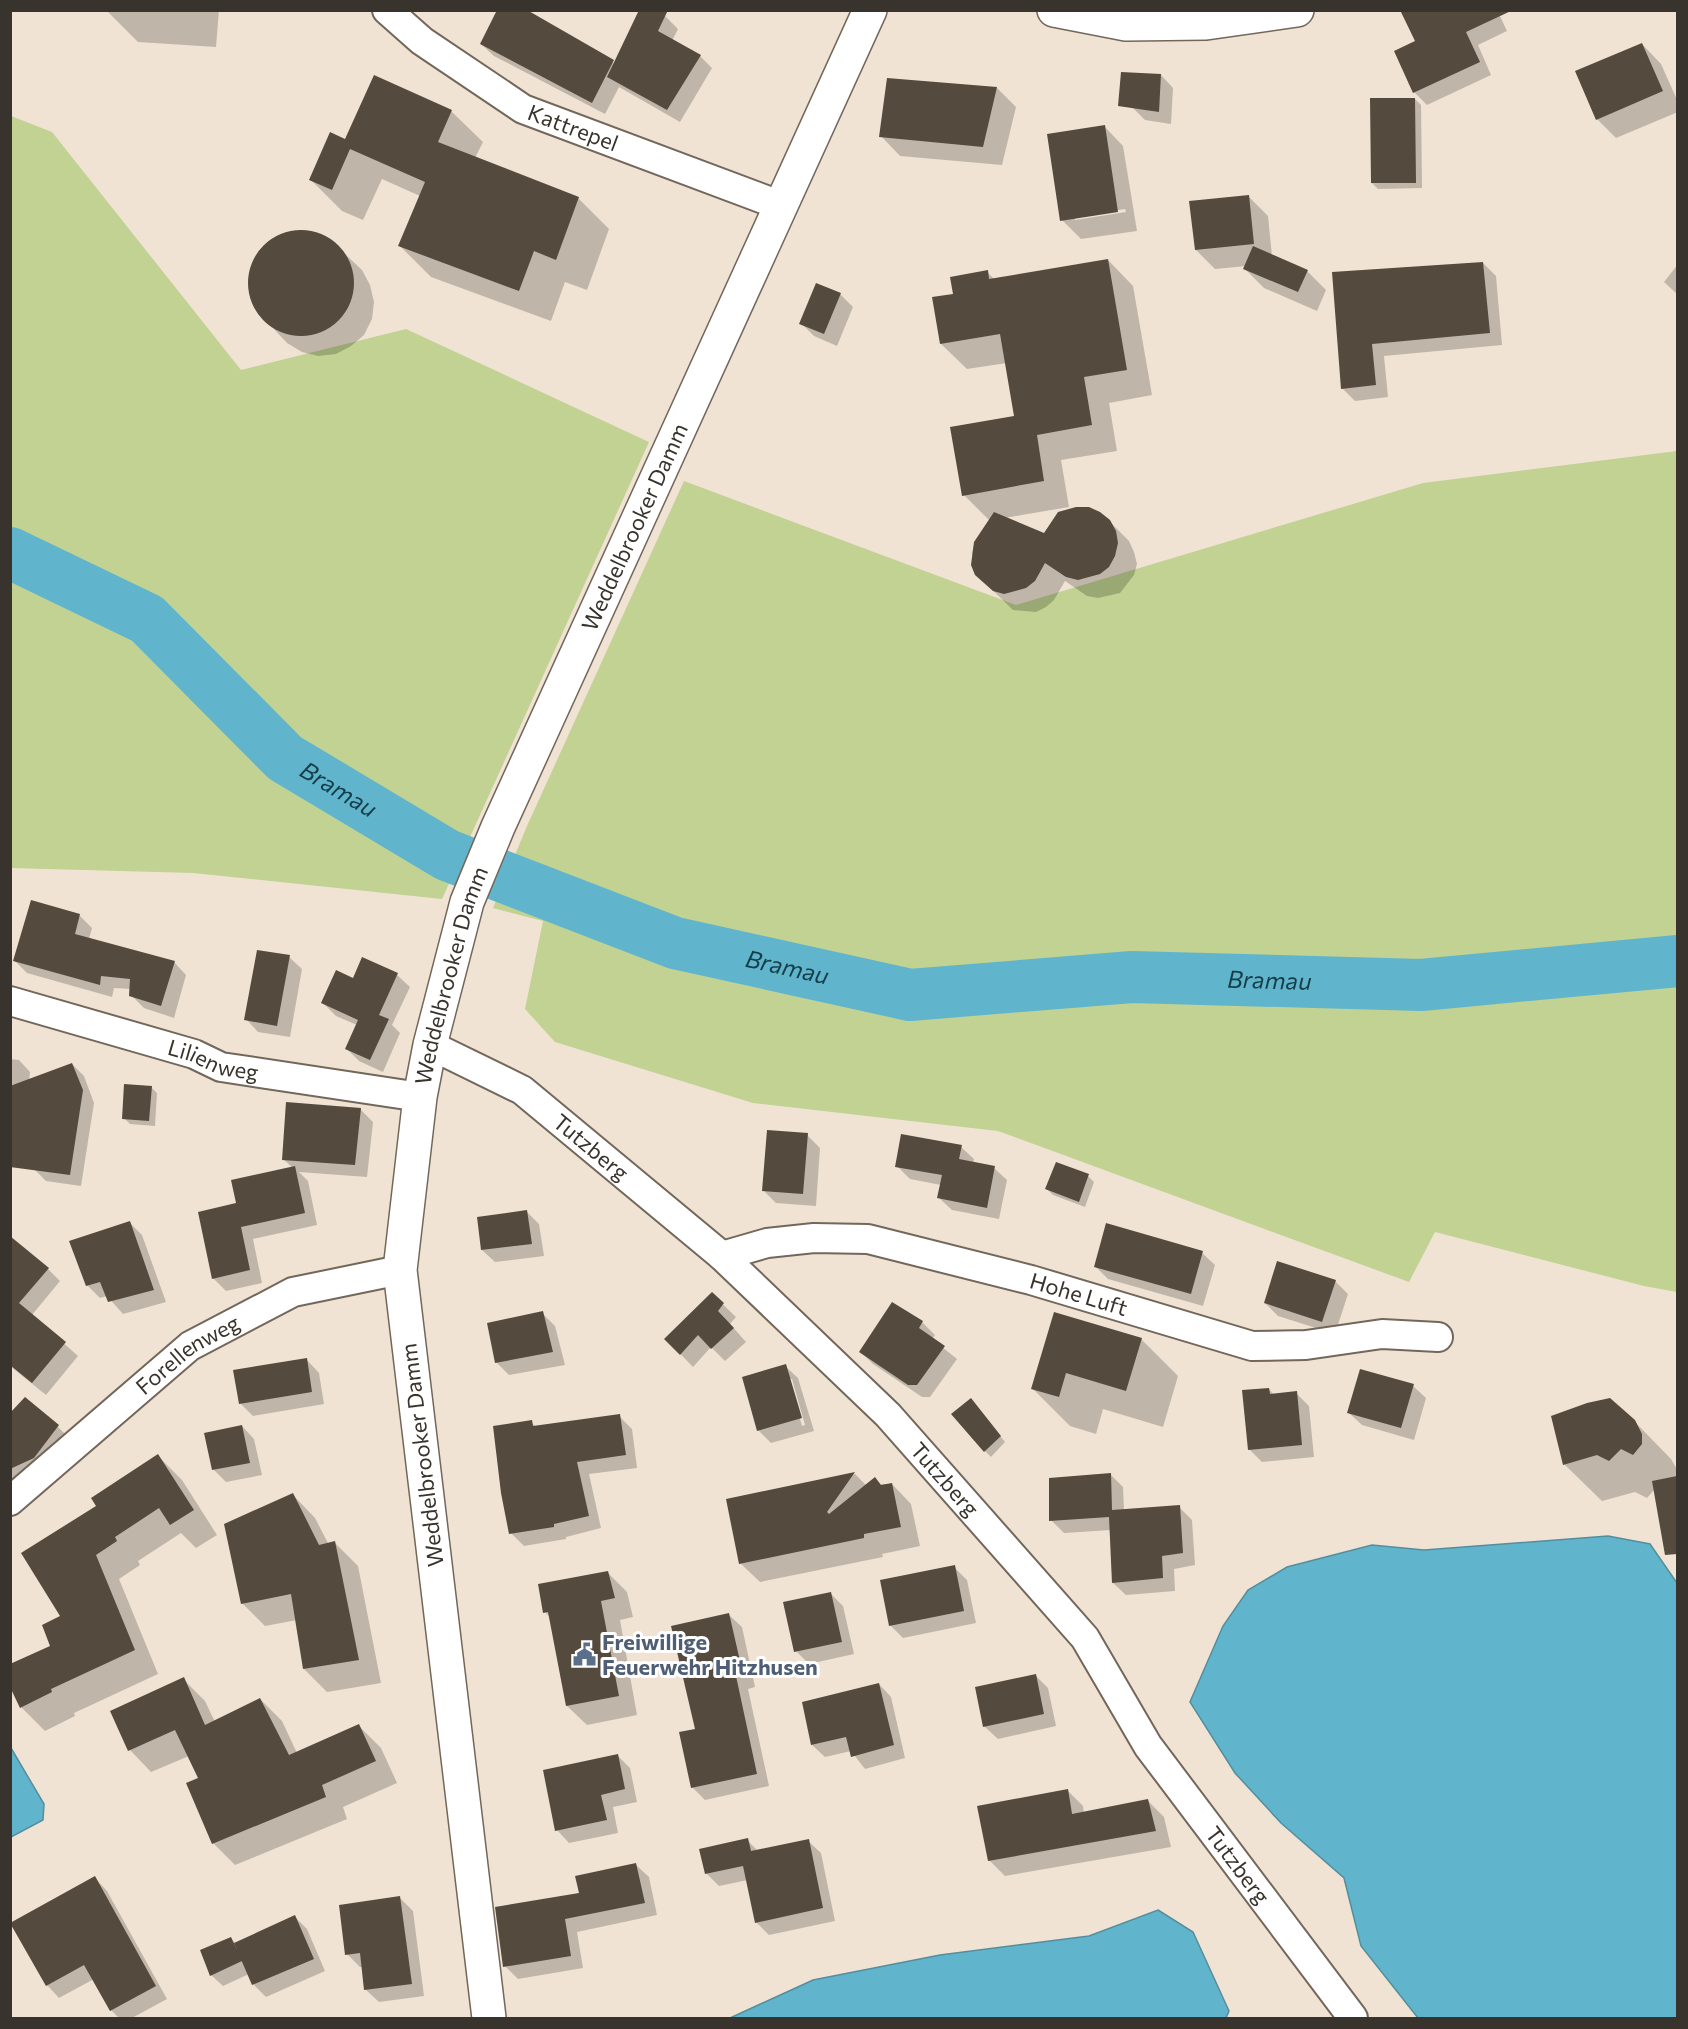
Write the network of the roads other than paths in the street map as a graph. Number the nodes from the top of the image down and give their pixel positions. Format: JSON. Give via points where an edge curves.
{"nodes":[{"id":1,"x":387,"y":10,"type":"edge"},
{"id":2,"x":870,"y":10,"type":"edge"},
{"id":3,"x":1054,"y":10,"type":"edge"},
{"id":4,"x":1297,"y":10,"type":"edge"},
{"id":5,"x":782,"y":206,"type":"junction"},
{"id":6,"x":10,"y":1001,"type":"edge"},
{"id":7,"x":430,"y":1045,"type":"junction"},
{"id":8,"x":420,"y":1097,"type":"junction"},
{"id":9,"x":722,"y":1256,"type":"junction"},
{"id":10,"x":400,"y":1270,"type":"junction"},
{"id":11,"x":1438,"y":1337,"type":"dead end"},
{"id":12,"x":10,"y":1501,"type":"edge"},
{"id":13,"x":489,"y":2019,"type":"edge"},
{"id":14,"x":1353,"y":2019,"type":"edge"}],
"edges":[{"from":1,"to":5,"type":"street","name":"Kattrepel","via":[[422,41],[523,109]]},
{"from":2,"to":5,"type":"street","name":"Weddelbrooker Damm"},
{"from":3,"to":4,"type":"street","via":[[1126,24],[1206,23]]},
{"from":5,"to":7,"type":"street","name":"Weddelbrooker Damm","via":[[466,902]]},
{"from":6,"to":8,"type":"street","name":"Lilienweg","via":[[194,1054],[221,1067]]},
{"from":7,"to":8,"type":"street","name":"Weddelbrooker Damm"},
{"from":7,"to":9,"type":"street","name":"Tutzberg","via":[[522,1090]]},
{"from":8,"to":10,"type":"street","name":"Weddelbrooker Damm"},
{"from":9,"to":11,"type":"street","name":"Hohe Luft","via":[[767,1243],[814,1238],[868,1239],[1031,1280],[1252,1346],[1306,1345],[1382,1334]]},
{"from":9,"to":14,"type":"street","name":"Tutzberg","via":[[888,1415],[1085,1638],[1148,1746]]},
{"from":10,"to":12,"type":"street","name":"Forellenweg","via":[[293,1292],[190,1346]]},
{"from":10,"to":13,"type":"street","name":"Weddelbrooker Damm"}]}
